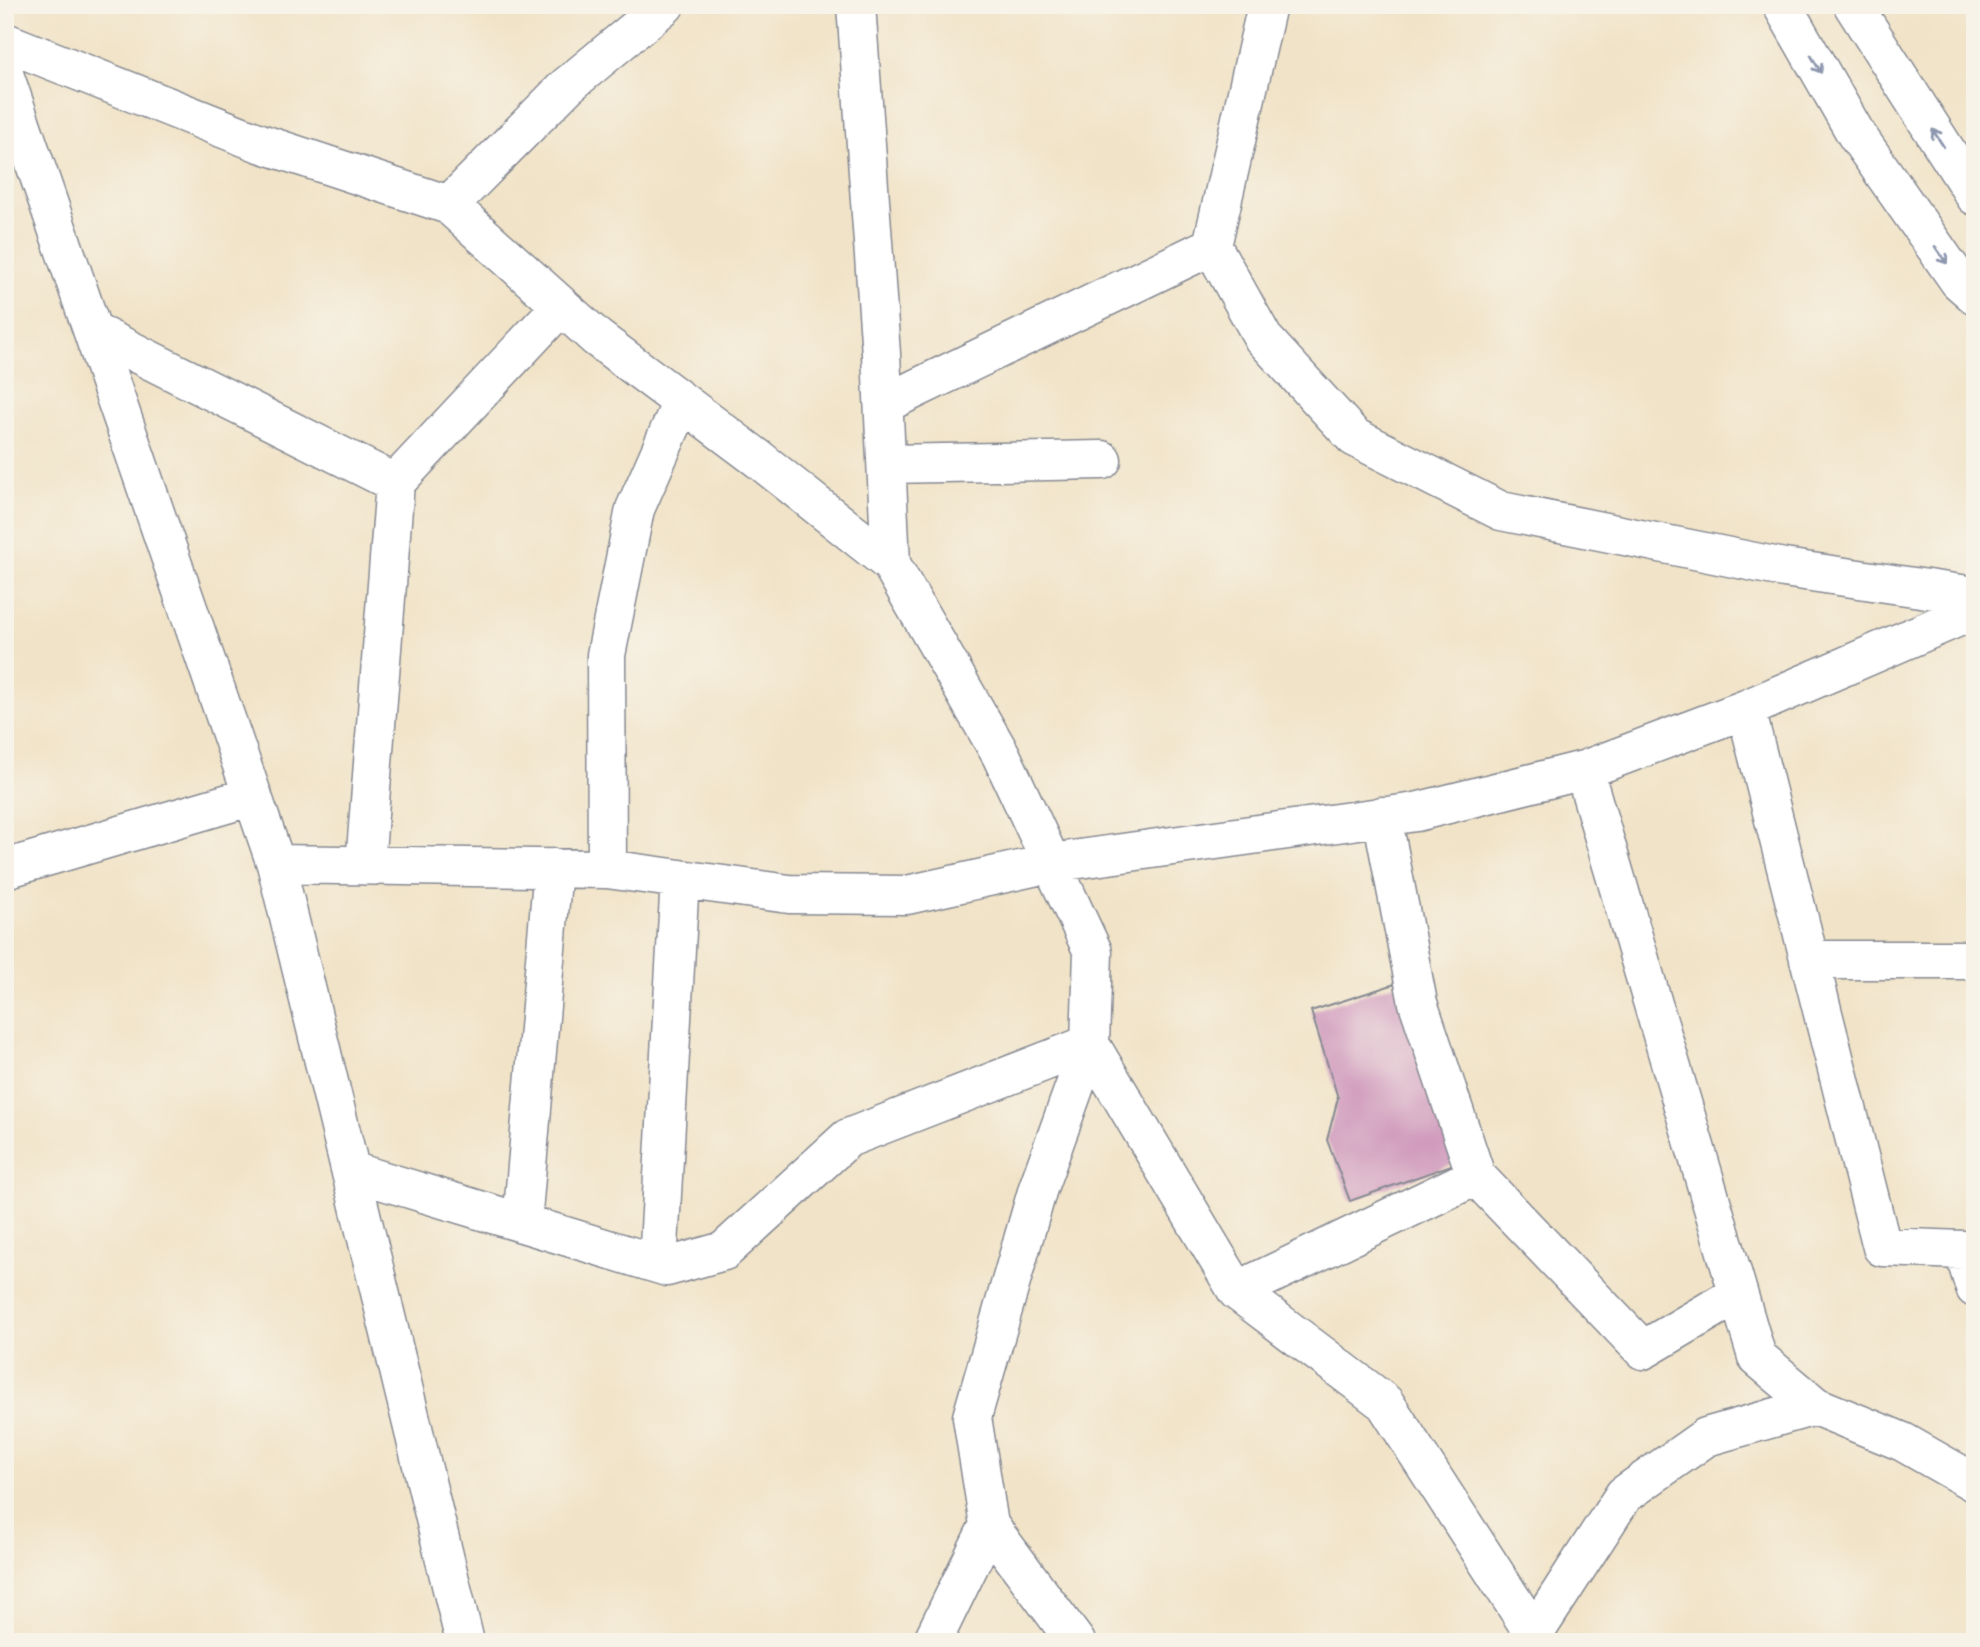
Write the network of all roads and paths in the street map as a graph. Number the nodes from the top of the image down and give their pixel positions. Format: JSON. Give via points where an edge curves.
{"nodes":[{"id":1,"x":665,"y":5,"type":"edge"},
{"id":2,"x":856,"y":5,"type":"edge"},
{"id":3,"x":1267,"y":5,"type":"edge"},
{"id":4,"x":1782,"y":5,"type":"edge"},
{"id":5,"x":1853,"y":5,"type":"edge"},
{"id":6,"x":5,"y":42,"type":"edge"},
{"id":7,"x":5,"y":77,"type":"edge"},
{"id":8,"x":1975,"y":196,"type":"edge"},
{"id":9,"x":449,"y":205,"type":"junction"},
{"id":10,"x":1212,"y":246,"type":"junction"},
{"id":11,"x":1975,"y":295,"type":"edge"},
{"id":12,"x":561,"y":306,"type":"junction"},
{"id":13,"x":93,"y":332,"type":"junction"},
{"id":14,"x":682,"y":402,"type":"junction"},
{"id":15,"x":884,"y":404,"type":"junction"},
{"id":16,"x":1102,"y":460,"type":"dead end"},
{"id":17,"x":887,"y":464,"type":"junction"},
{"id":18,"x":396,"y":483,"type":"junction"},
{"id":19,"x":891,"y":564,"type":"junction"},
{"id":20,"x":1975,"y":596,"type":"edge"},
{"id":21,"x":1975,"y":610,"type":"edge"},
{"id":22,"x":1746,"y":709,"type":"junction"},
{"id":23,"x":1584,"y":770,"type":"junction"},
{"id":24,"x":253,"y":796,"type":"junction"},
{"id":25,"x":1382,"y":816,"type":"junction"},
{"id":26,"x":1051,"y":863,"type":"junction"},
{"id":27,"x":276,"y":864,"type":"junction"},
{"id":28,"x":365,"y":865,"type":"junction"},
{"id":29,"x":553,"y":868,"type":"junction"},
{"id":30,"x":5,"y":869,"type":"edge"},
{"id":31,"x":607,"y":869,"type":"junction"},
{"id":32,"x":680,"y":879,"type":"junction"},
{"id":33,"x":1809,"y":960,"type":"junction"},
{"id":34,"x":1975,"y":960,"type":"edge"},
{"id":35,"x":1090,"y":1044,"type":"junction"},
{"id":36,"x":351,"y":1171,"type":"junction"},
{"id":37,"x":1476,"y":1176,"type":"junction"},
{"id":38,"x":522,"y":1223,"type":"junction"},
{"id":39,"x":658,"y":1264,"type":"junction"},
{"id":40,"x":1975,"y":1288,"type":"edge"},
{"id":41,"x":1237,"y":1291,"type":"junction"},
{"id":42,"x":1738,"y":1294,"type":"junction"},
{"id":43,"x":1815,"y":1406,"type":"junction"},
{"id":44,"x":1975,"y":1483,"type":"edge"},
{"id":45,"x":989,"y":1525,"type":"junction"},
{"id":46,"x":1532,"y":1638,"type":"edge"},
{"id":47,"x":465,"y":1642,"type":"edge"},
{"id":48,"x":932,"y":1642,"type":"edge"},
{"id":49,"x":1076,"y":1642,"type":"edge"}],
"edges":[{"from":1,"to":9,"type":"street","via":[[566,86]]},
{"from":2,"to":15,"type":"street"},
{"from":3,"to":10,"type":"street"},
{"from":4,"to":11,"type":"street","one_way":true,"via":[[1856,134],[1959,281]]},
{"from":8,"to":5,"type":"street","one_way":true},
{"from":6,"to":9,"type":"street","via":[[260,143]]},
{"from":7,"to":13,"type":"street"},
{"from":9,"to":12,"type":"street"},
{"from":10,"to":15,"type":"street"},
{"from":10,"to":20,"type":"street","via":[[1263,338],[1354,437],[1501,511],[1784,568]]},
{"from":12,"to":14,"type":"street"},
{"from":12,"to":18,"type":"street"},
{"from":13,"to":18,"type":"street"},
{"from":13,"to":24,"type":"street"},
{"from":14,"to":19,"type":"street"},
{"from":14,"to":31,"type":"street","via":[[635,509],[606,655]]},
{"from":15,"to":17,"type":"street"},
{"from":16,"to":17,"type":"street"},
{"from":17,"to":19,"type":"street"},
{"from":18,"to":28,"type":"street"},
{"from":19,"to":26,"type":"street","via":[[1001,755]]},
{"from":21,"to":22,"type":"street"},
{"from":22,"to":23,"type":"street"},
{"from":22,"to":33,"type":"street"},
{"from":23,"to":25,"type":"street","via":[[1416,812]]},
{"from":23,"to":42,"type":"street"},
{"from":24,"to":27,"type":"street"},
{"from":24,"to":30,"type":"street"},
{"from":25,"to":26,"type":"street"},
{"from":25,"to":37,"type":"street","via":[[1418,1003]]},
{"from":26,"to":32,"type":"street","via":[[907,895],[789,894]]},
{"from":26,"to":35,"type":"street","via":[[1093,952]]},
{"from":27,"to":28,"type":"street"},
{"from":27,"to":36,"type":"street"},
{"from":28,"to":29,"type":"street"},
{"from":29,"to":31,"type":"street"},
{"from":29,"to":38,"type":"street"},
{"from":31,"to":32,"type":"street"},
{"from":32,"to":39,"type":"street"},
{"from":33,"to":34,"type":"street"},
{"from":33,"to":40,"type":"street","via":[[1882,1247],[1962,1250]]},
{"from":35,"to":39,"type":"street","via":[[848,1138],[724,1251],[667,1267]]},
{"from":35,"to":41,"type":"street"},
{"from":35,"to":45,"type":"street","via":[[1038,1188],[972,1417]]},
{"from":36,"to":38,"type":"street"},
{"from":36,"to":47,"type":"street"},
{"from":37,"to":41,"type":"street"},
{"from":37,"to":42,"type":"street","via":[[1643,1350]]},
{"from":38,"to":39,"type":"street"},
{"from":41,"to":46,"type":"street","via":[[1385,1403]]},
{"from":42,"to":43,"type":"street","via":[[1757,1357]]},
{"from":43,"to":44,"type":"street","via":[[1903,1442]]},
{"from":43,"to":46,"type":"street","via":[[1706,1437],[1624,1495]]},
{"from":45,"to":48,"type":"street"},
{"from":45,"to":49,"type":"street"}]}
